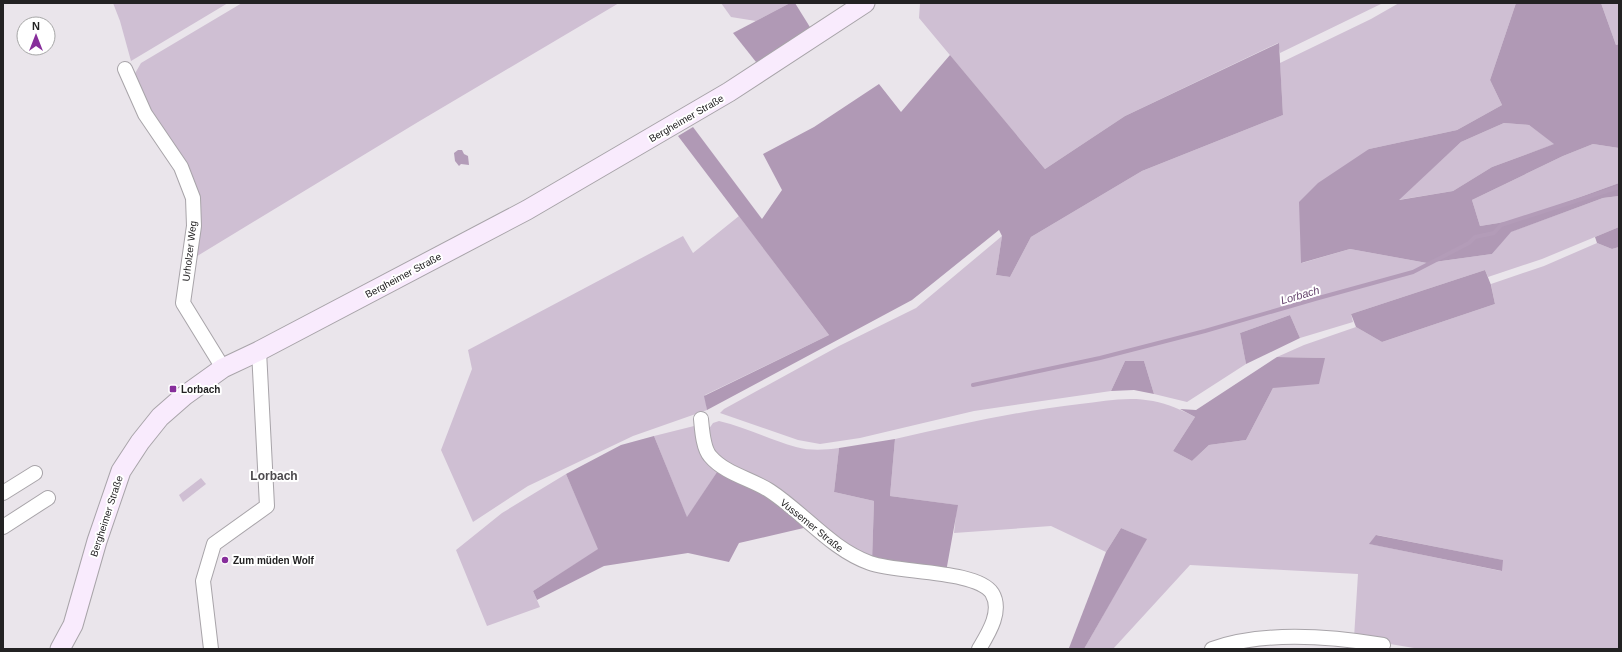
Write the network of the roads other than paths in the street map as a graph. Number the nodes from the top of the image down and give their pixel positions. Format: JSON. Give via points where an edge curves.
{"nodes":[{"id":1,"x":865,"y":3,"type":"edge"},
{"id":2,"x":125,"y":69,"type":"dead end"},
{"id":3,"x":259,"y":351,"type":"junction"},
{"id":4,"x":223,"y":368,"type":"junction"},
{"id":5,"x":701,"y":418,"type":"dead end"},
{"id":6,"x":35,"y":473,"type":"dead end"},
{"id":7,"x":3,"y":493,"type":"edge"},
{"id":8,"x":48,"y":498,"type":"dead end"},
{"id":9,"x":3,"y":527,"type":"edge"},
{"id":10,"x":1383,"y":645,"type":"dead end"},
{"id":11,"x":60,"y":649,"type":"edge"},
{"id":12,"x":211,"y":649,"type":"edge"},
{"id":13,"x":979,"y":649,"type":"edge"},
{"id":14,"x":1212,"y":649,"type":"edge"}],
"edges":[{"from":1,"to":3,"type":"street","name":"Bergheimer Straße","via":[[729,92],[533,206]]},
{"from":2,"to":4,"type":"street","name":"Urholzer Weg","via":[[145,114],[181,167],[193,198],[194,226],[183,303]]},
{"from":3,"to":4,"type":"street","name":"Bergheimer Straße"},
{"from":3,"to":12,"type":"street","via":[[267,506],[214,544],[203,581]]},
{"from":4,"to":11,"type":"street","name":"Bergheimer Straße","via":[[160,417],[121,471],[97,541],[73,625]]},
{"from":5,"to":13,"type":"street","name":"Vussemer Straße","via":[[702,434],[710,456],[723,466],[770,491],[846,553],[871,564],[946,575],[983,585],[992,593],[995,604],[992,627]]},
{"from":6,"to":7,"type":"street"},
{"from":8,"to":9,"type":"street"},
{"from":10,"to":14,"type":"street","via":[[1352,640],[1284,637],[1231,642]]}]}
